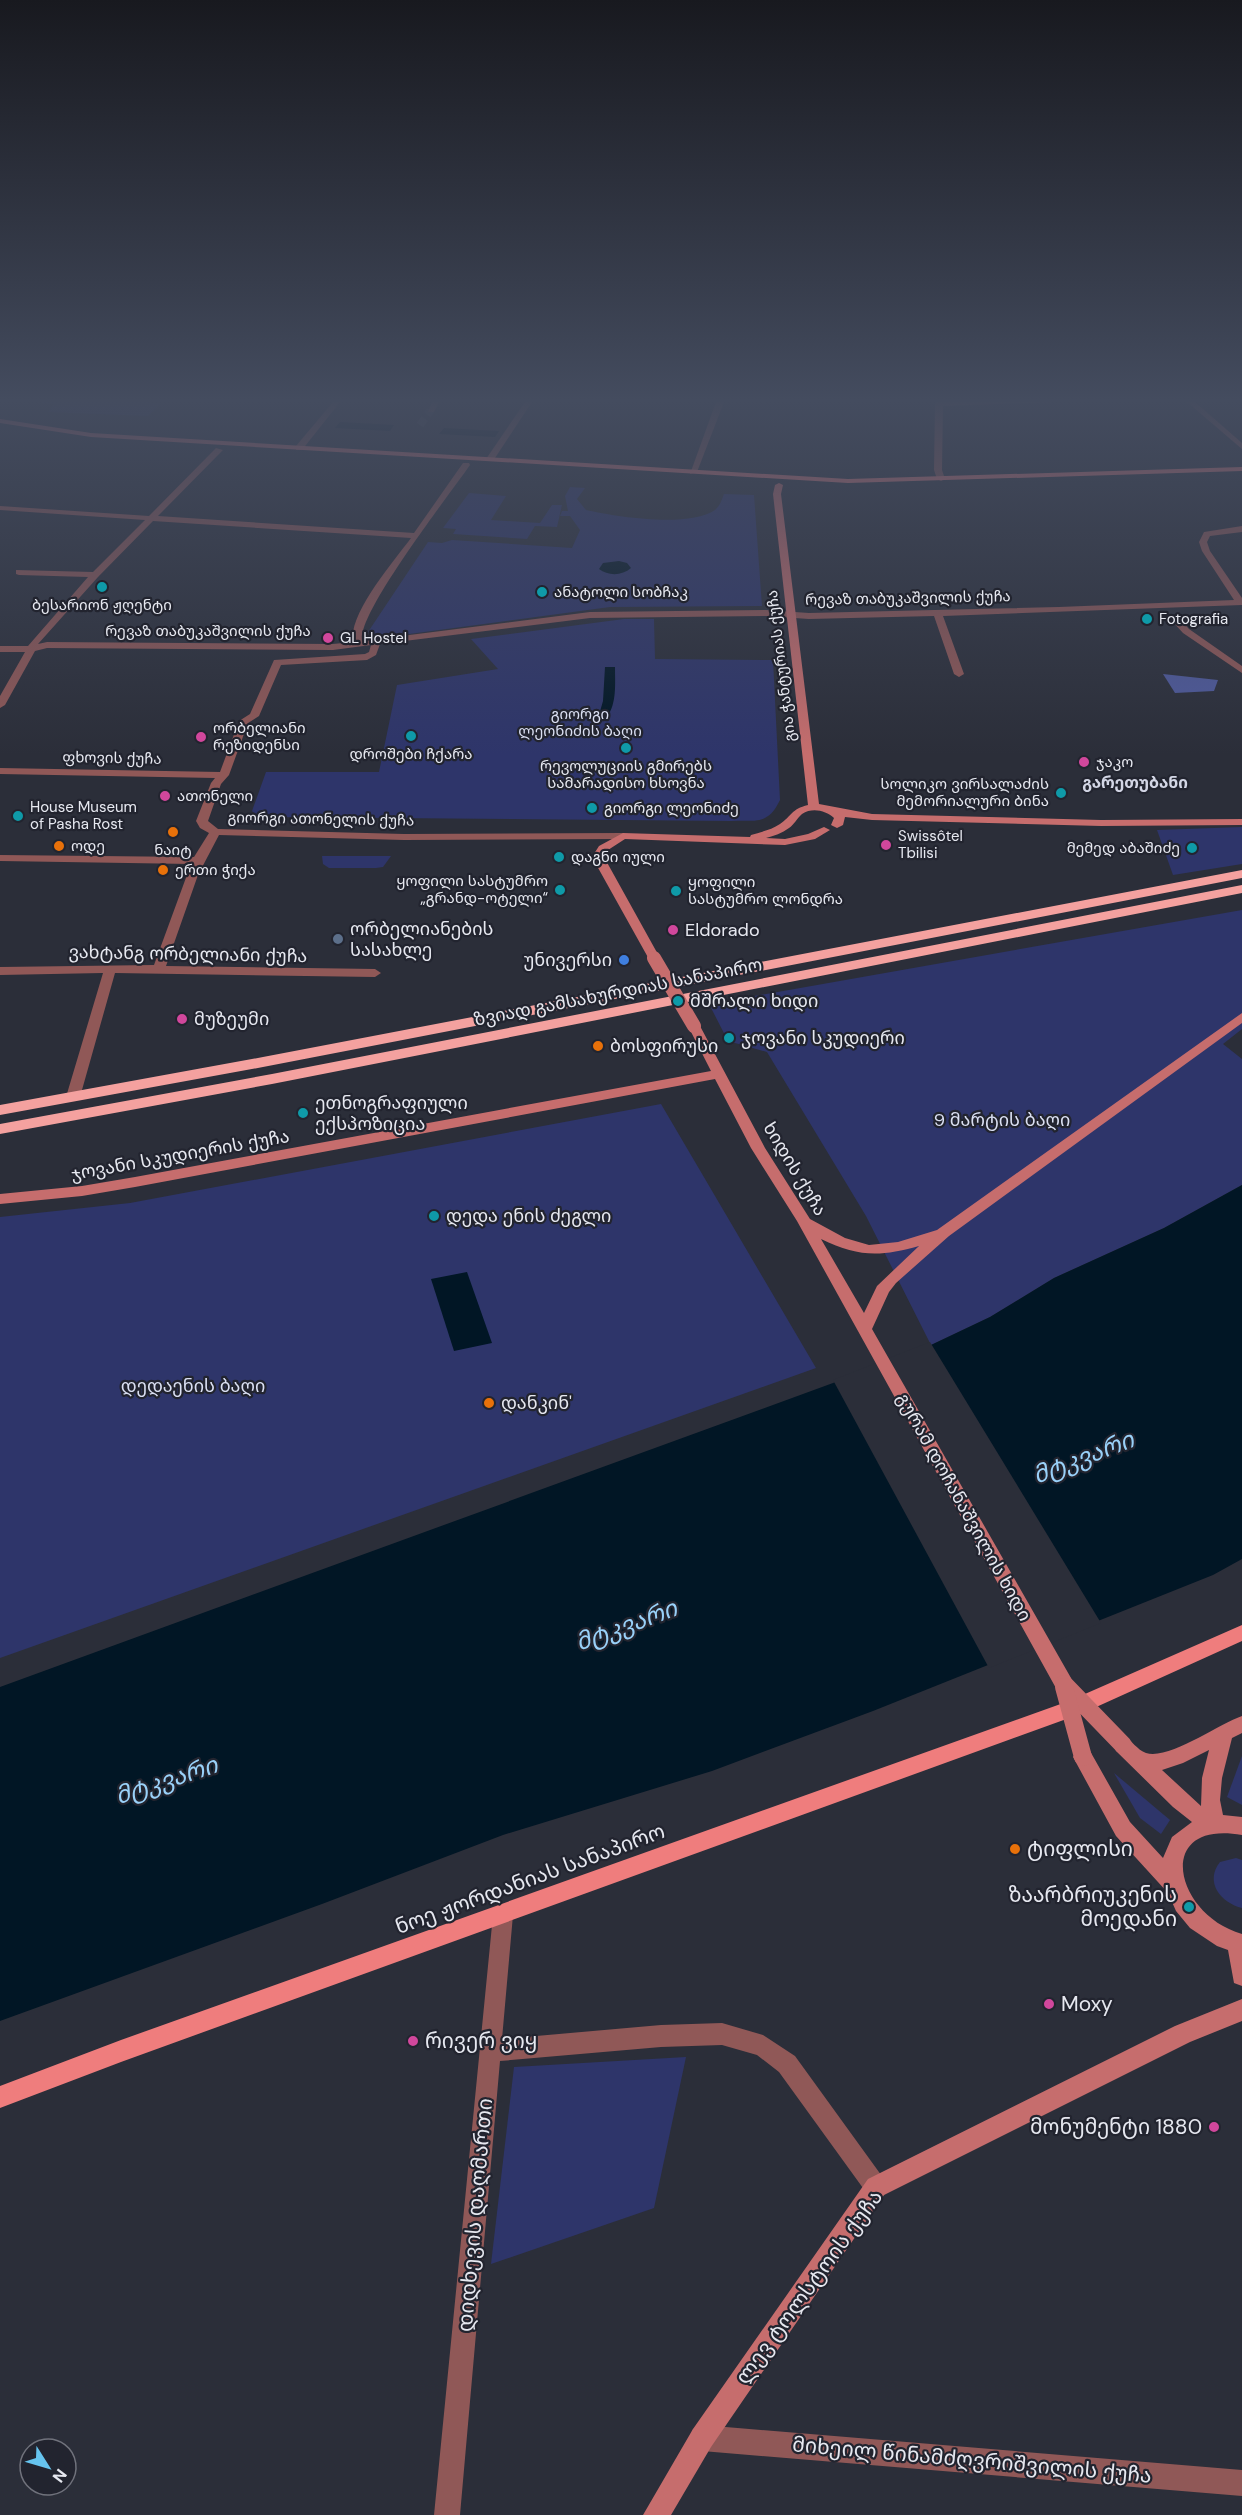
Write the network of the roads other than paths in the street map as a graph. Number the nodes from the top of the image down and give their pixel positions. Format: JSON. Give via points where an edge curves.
{"nodes":[{"id":1,"x":151,"y":519,"type":"edge"},
{"id":2,"x":157,"y":519,"type":"edge"},
{"id":3,"x":428,"y":519,"type":"edge"},
{"id":4,"x":780,"y":519,"type":"edge"},
{"id":5,"x":1242,"y":529,"type":"edge"},
{"id":6,"x":416,"y":536,"type":"junction"},
{"id":7,"x":19,"y":572,"type":"dead end"},
{"id":8,"x":95,"y":575,"type":"junction"},
{"id":9,"x":1241,"y":602,"type":"edge"},
{"id":10,"x":938,"y":613,"type":"junction"},
{"id":11,"x":791,"y":615,"type":"junction"},
{"id":12,"x":1177,"y":621,"type":"dead end"},
{"id":13,"x":376,"y":643,"type":"junction"},
{"id":14,"x":358,"y":645,"type":"junction"},
{"id":15,"x":0,"y":648,"type":"edge"},
{"id":16,"x":30,"y":649,"type":"junction"},
{"id":17,"x":1242,"y":670,"type":"edge"},
{"id":18,"x":960,"y":674,"type":"dead end"},
{"id":19,"x":0,"y":705,"type":"edge"},
{"id":20,"x":0,"y":771,"type":"edge"},
{"id":21,"x":224,"y":775,"type":"junction"},
{"id":22,"x":814,"y":807,"type":"junction"},
{"id":23,"x":834,"y":812,"type":"junction"},
{"id":24,"x":872,"y":817,"type":"junction"},
{"id":25,"x":794,"y":820,"type":"junction"},
{"id":26,"x":1242,"y":822,"type":"edge"},
{"id":27,"x":837,"y":825,"type":"junction"},
{"id":28,"x":824,"y":830,"type":"junction"},
{"id":29,"x":216,"y":832,"type":"junction"},
{"id":30,"x":623,"y":836,"type":"junction"},
{"id":31,"x":743,"y":839,"type":"junction"},
{"id":32,"x":0,"y":858,"type":"edge"},
{"id":33,"x":199,"y":861,"type":"junction"},
{"id":34,"x":1238,"y":874,"type":"edge"},
{"id":35,"x":1242,"y":889,"type":"edge"},
{"id":36,"x":159,"y":969,"type":"junction"},
{"id":37,"x":110,"y":970,"type":"junction"},
{"id":38,"x":0,"y":971,"type":"edge"},
{"id":39,"x":375,"y":973,"type":"dead end"},
{"id":40,"x":1242,"y":1017,"type":"edge"},
{"id":41,"x":718,"y":1074,"type":"junction"},
{"id":42,"x":73,"y":1097,"type":"junction"},
{"id":43,"x":0,"y":1110,"type":"edge"},
{"id":44,"x":0,"y":1129,"type":"edge"},
{"id":45,"x":0,"y":1199,"type":"edge"},
{"id":46,"x":804,"y":1221,"type":"junction"},
{"id":47,"x":944,"y":1232,"type":"junction"},
{"id":48,"x":864,"y":1330,"type":"junction"},
{"id":49,"x":1242,"y":1633,"type":"edge"},
{"id":50,"x":1064,"y":1684,"type":"junction"},
{"id":51,"x":1242,"y":1724,"type":"edge"},
{"id":52,"x":1224,"y":1733,"type":"junction"},
{"id":53,"x":1138,"y":1760,"type":"junction"},
{"id":54,"x":1212,"y":1824,"type":"junction"},
{"id":55,"x":1242,"y":1826,"type":"edge"},
{"id":56,"x":1175,"y":1886,"type":"junction"},
{"id":57,"x":503,"y":1915,"type":"junction"},
{"id":58,"x":1240,"y":1944,"type":"edge"},
{"id":59,"x":1242,"y":1976,"type":"edge"},
{"id":60,"x":1242,"y":2010,"type":"edge"},
{"id":61,"x":490,"y":2051,"type":"junction"},
{"id":62,"x":0,"y":2097,"type":"edge"},
{"id":63,"x":876,"y":2187,"type":"junction"},
{"id":64,"x":702,"y":2438,"type":"junction"},
{"id":65,"x":1242,"y":2483,"type":"edge"},
{"id":66,"x":447,"y":2515,"type":"edge"},
{"id":67,"x":656,"y":2515,"type":"edge"}],
"edges":[{"from":1,"to":8,"type":"street"},
{"from":2,"to":6,"type":"street"},
{"from":3,"to":6,"type":"street"},
{"from":4,"to":11,"type":"street","name":"გია ჭანტურიას ქუჩა"},
{"from":5,"to":9,"type":"street","via":[[1207,534],[1203,542]]},
{"from":6,"to":14,"type":"street","via":[[362,618],[356,633]]},
{"from":7,"to":8,"type":"street"},
{"from":8,"to":16,"type":"street"},
{"from":9,"to":10,"type":"street","name":"რევაზ თაბუკაშვილის ქუჩა"},
{"from":10,"to":11,"type":"street","name":"რევაზ თაბუკაშვილის ქუჩა"},
{"from":10,"to":18,"type":"street"},
{"from":11,"to":13,"type":"street","name":"რევაზ თაბუკაშვილის ქუჩა","via":[[590,615]]},
{"from":11,"to":22,"type":"street","name":"გია ჭანტურიას ქუჩა"},
{"from":12,"to":17,"type":"street"},
{"from":13,"to":14,"type":"street","name":"რევაზ თაბუკაშვილის ქუჩა"},
{"from":13,"to":21,"type":"street","via":[[367,657],[277,662],[254,716],[244,721]]},
{"from":14,"to":16,"type":"street","name":"რევაზ თაბუკაშვილის ქუჩა","via":[[47,645]]},
{"from":15,"to":16,"type":"street","name":"რევაზ თაბუკაშვილის ქუჩა"},
{"from":16,"to":19,"type":"street"},
{"from":20,"to":21,"type":"street","name":"ფხოვის ქუჩა"},
{"from":21,"to":29,"type":"street","via":[[216,783],[202,821]]},
{"from":22,"to":23,"type":"street"},
{"from":22,"to":25,"type":"street","via":[[796,813]]},
{"from":23,"to":24,"type":"street"},
{"from":23,"to":27,"type":"street","via":[[840,818]]},
{"from":24,"to":26,"type":"street"},
{"from":24,"to":27,"type":"street"},
{"from":25,"to":28,"type":"street","via":[[808,829]]},
{"from":25,"to":31,"type":"street","via":[[772,833]]},
{"from":27,"to":28,"type":"street"},
{"from":28,"to":31,"type":"street","via":[[784,842]]},
{"from":29,"to":30,"type":"street","name":"გიორგი ათონელის ქუჩა","via":[[404,837]]},
{"from":29,"to":33,"type":"street","name":"გიორგი ათონელის ქუჩა"},
{"from":30,"to":31,"type":"street"},
{"from":30,"to":41,"type":"street","name":"ხიდის ქუჩა","bridge":true,"via":[[603,848],[598,857]]},
{"from":32,"to":33,"type":"street"},
{"from":33,"to":36,"type":"street","name":"გიორგი ათონელის ქუჩა"},
{"from":34,"to":42,"type":"highway","name":"ზვიად გამსახურდიას სანაპირო"},
{"from":35,"to":44,"type":"highway","name":"ზვიად გამსახურდიას სანაპირო"},
{"from":36,"to":37,"type":"street","name":"ვახტანგ ორბელიანი ქუჩა"},
{"from":36,"to":39,"type":"street","name":"ვახტანგ ორბელიანი ქუჩა"},
{"from":37,"to":38,"type":"street","name":"ვახტანგ ორბელიანი ქუჩა"},
{"from":37,"to":42,"type":"street"},
{"from":40,"to":47,"type":"street"},
{"from":41,"to":45,"type":"street","name":"ჯოვანი სკუდიერის ქუჩა","via":[[135,1182]]},
{"from":41,"to":46,"type":"street","name":"ხიდის ქუჩა"},
{"from":42,"to":43,"type":"highway","name":"ზვიად გამსახურდიას სანაპირო"},
{"from":46,"to":47,"type":"street","via":[[833,1240],[860,1250],[894,1249]]},
{"from":46,"to":48,"type":"street","name":"ხიდის ქუჩა"},
{"from":47,"to":48,"type":"street","via":[[882,1290]]},
{"from":48,"to":50,"type":"street","name":"გურამ დოჩანაშვილის ხიდი"},
{"from":49,"to":57,"type":"main road","name":"ნოე ჟორდანიას სანაპირო","via":[[1076,1707]]},
{"from":50,"to":53,"type":"street","bridge":true},
{"from":50,"to":56,"type":"street","bridge":true,"via":[[1083,1757],[1123,1829]]},
{"from":51,"to":52,"type":"street"},
{"from":52,"to":53,"type":"street","via":[[1157,1763]]},
{"from":52,"to":54,"type":"street","via":[[1210,1785]]},
{"from":53,"to":54,"type":"street","via":[[1180,1801]]},
{"from":54,"to":55,"type":"street"},
{"from":54,"to":56,"type":"street","via":[[1191,1832],[1178,1846],[1172,1864]]},
{"from":56,"to":58,"type":"street","via":[[1197,1921],[1209,1931]]},
{"from":57,"to":61,"type":"street","name":"დიდხევის დაღმართი"},
{"from":57,"to":62,"type":"main road","name":"ნოე ჟორდანიას სანაპირო"},
{"from":58,"to":59,"type":"street"},
{"from":60,"to":63,"type":"street","name":"ლევ ტოლსტოის ქუჩა","via":[[1183,2034]]},
{"from":61,"to":63,"type":"street","via":[[722,2034],[763,2046],[788,2064]]},
{"from":61,"to":66,"type":"street","name":"დიდხევის დაღმართი"},
{"from":63,"to":64,"type":"street","name":"ლევ ტოლსტოის ქუჩა"},
{"from":64,"to":65,"type":"street","name":"მიხეილ წინამძღვრიშვილის ქუჩა"},
{"from":64,"to":67,"type":"street","name":"ლევ ტოლსტოის ქუჩა"}]}
